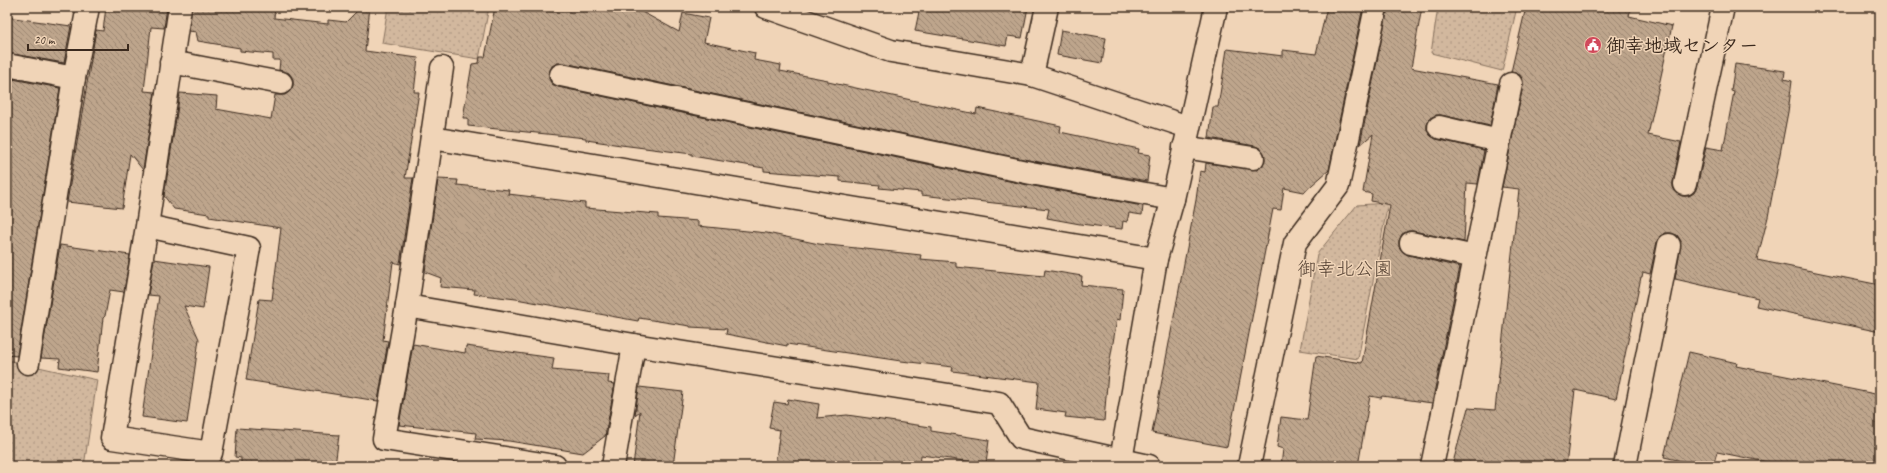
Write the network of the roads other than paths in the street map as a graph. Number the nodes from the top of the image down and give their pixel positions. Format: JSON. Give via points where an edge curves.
{"nodes":[{"id":1,"x":88,"y":7,"type":"edge"},
{"id":2,"x":180,"y":7,"type":"edge"},
{"id":3,"x":766,"y":7,"type":"edge"},
{"id":4,"x":1047,"y":7,"type":"edge"},
{"id":5,"x":1216,"y":7,"type":"edge"},
{"id":6,"x":1376,"y":7,"type":"edge"},
{"id":7,"x":1724,"y":7,"type":"edge"},
{"id":8,"x":171,"y":62,"type":"junction"},
{"id":9,"x":7,"y":65,"type":"edge"},
{"id":10,"x":442,"y":68,"type":"dead end"},
{"id":11,"x":561,"y":75,"type":"dead end"},
{"id":12,"x":1032,"y":75,"type":"junction"},
{"id":13,"x":74,"y":78,"type":"junction"},
{"id":14,"x":281,"y":83,"type":"dead end"},
{"id":15,"x":1511,"y":84,"type":"dead end"},
{"id":16,"x":1439,"y":127,"type":"dead end"},
{"id":17,"x":1186,"y":137,"type":"junction"},
{"id":18,"x":432,"y":138,"type":"junction"},
{"id":19,"x":1499,"y":141,"type":"junction"},
{"id":20,"x":1253,"y":158,"type":"dead end"},
{"id":21,"x":1685,"y":184,"type":"dead end"},
{"id":22,"x":1173,"y":199,"type":"junction"},
{"id":23,"x":147,"y":226,"type":"junction"},
{"id":24,"x":1411,"y":243,"type":"dead end"},
{"id":25,"x":1669,"y":245,"type":"dead end"},
{"id":26,"x":1475,"y":257,"type":"junction"},
{"id":27,"x":1156,"y":259,"type":"junction"},
{"id":28,"x":407,"y":306,"type":"junction"},
{"id":29,"x":634,"y":345,"type":"junction"},
{"id":30,"x":28,"y":363,"type":"dead end"},
{"id":31,"x":1121,"y":463,"type":"edge"},
{"id":32,"x":555,"y":466,"type":"edge"},
{"id":33,"x":613,"y":466,"type":"edge"},
{"id":34,"x":1149,"y":466,"type":"edge"},
{"id":35,"x":1249,"y":466,"type":"edge"},
{"id":36,"x":1432,"y":466,"type":"edge"},
{"id":37,"x":1625,"y":466,"type":"edge"}],
"edges":[{"from":1,"to":13,"type":"street"},
{"from":2,"to":8,"type":"street"},
{"from":3,"to":12,"type":"street","via":[[891,51]]},
{"from":4,"to":12,"type":"street"},
{"from":5,"to":17,"type":"street"},
{"from":6,"to":35,"type":"street","via":[[1338,186],[1294,243]]},
{"from":7,"to":21,"type":"street"},
{"from":8,"to":14,"type":"street"},
{"from":8,"to":23,"type":"street"},
{"from":9,"to":13,"type":"street"},
{"from":10,"to":18,"type":"street"},
{"from":11,"to":22,"type":"street","via":[[1031,173]]},
{"from":12,"to":17,"type":"street"},
{"from":13,"to":30,"type":"street"},
{"from":15,"to":19,"type":"street"},
{"from":16,"to":19,"type":"street"},
{"from":17,"to":20,"type":"street"},
{"from":17,"to":22,"type":"street"},
{"from":18,"to":27,"type":"street"},
{"from":18,"to":28,"type":"street"},
{"from":19,"to":26,"type":"street"},
{"from":22,"to":27,"type":"street"},
{"from":23,"to":23,"type":"street","via":[[112,438],[210,453],[249,248]]},
{"from":24,"to":26,"type":"street"},
{"from":25,"to":37,"type":"street"},
{"from":26,"to":36,"type":"street"},
{"from":27,"to":31,"type":"street"},
{"from":28,"to":29,"type":"street"},
{"from":28,"to":32,"type":"street","via":[[384,438]]},
{"from":29,"to":31,"type":"street","via":[[999,403],[1021,438]]},
{"from":29,"to":33,"type":"street"},
{"from":31,"to":34,"type":"street"}]}
